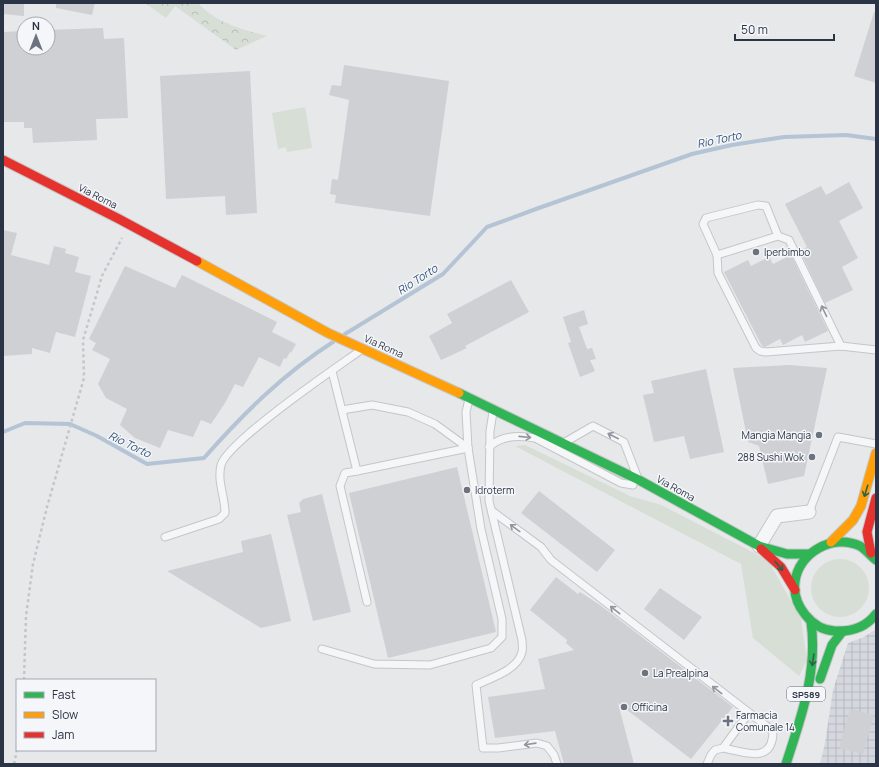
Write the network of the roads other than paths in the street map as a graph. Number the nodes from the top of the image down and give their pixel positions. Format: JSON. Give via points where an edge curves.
{"nodes":[{"id":1,"x":3,"y":160,"type":"edge"},
{"id":2,"x":778,"y":236,"type":"junction"},
{"id":3,"x":717,"y":255,"type":"junction"},
{"id":4,"x":841,"y":346,"type":"junction"},
{"id":5,"x":363,"y":348,"type":"junction"},
{"id":6,"x":876,"y":350,"type":"edge"},
{"id":7,"x":332,"y":371,"type":"junction"},
{"id":8,"x":469,"y":396,"type":"junction"},
{"id":9,"x":342,"y":410,"type":"junction"},
{"id":10,"x":493,"y":410,"type":"junction"},
{"id":11,"x":564,"y":442,"type":"junction"},
{"id":12,"x":876,"y":444,"type":"edge"},
{"id":13,"x":468,"y":448,"type":"junction"},
{"id":14,"x":489,"y":448,"type":"junction"},
{"id":15,"x":876,"y":453,"type":"edge"},
{"id":16,"x":357,"y":471,"type":"junction"},
{"id":17,"x":639,"y":480,"type":"junction"},
{"id":18,"x":654,"y":488,"type":"junction"},
{"id":19,"x":876,"y":496,"type":"edge"},
{"id":20,"x":492,"y":511,"type":"junction"},
{"id":21,"x":809,"y":512,"type":"joint"},
{"id":22,"x":165,"y":536,"type":"dead end"},
{"id":23,"x":832,"y":542,"type":"junction"},
{"id":24,"x":759,"y":546,"type":"junction"},
{"id":25,"x":808,"y":554,"type":"junction"},
{"id":26,"x":874,"y":556,"type":"edge"},
{"id":27,"x":795,"y":590,"type":"junction"},
{"id":28,"x":367,"y":602,"type":"dead end"},
{"id":29,"x":875,"y":615,"type":"edge"},
{"id":30,"x":811,"y":622,"type":"junction"},
{"id":31,"x":842,"y":632,"type":"junction"},
{"id":32,"x":322,"y":649,"type":"dead end"},
{"id":33,"x":748,"y":714,"type":"junction"},
{"id":34,"x":723,"y":748,"type":"junction"},
{"id":35,"x":800,"y":753,"type":"dead end"},
{"id":36,"x":556,"y":764,"type":"edge"},
{"id":37,"x":707,"y":764,"type":"edge"},
{"id":38,"x":786,"y":764,"type":"edge"}],
"edges":[{"from":1,"to":5,"type":"street","name":"Via Roma","via":[[119,219],[328,333]]},
{"from":2,"to":3,"type":"lane"},
{"from":2,"to":3,"type":"lane","via":[[766,206],[758,205],[706,218],[703,224]]},
{"from":4,"to":2,"type":"lane","one_way":true,"via":[[789,240]]},
{"from":3,"to":4,"type":"lane","via":[[718,273],[756,348],[760,351]]},
{"from":4,"to":6,"type":"lane"},
{"from":5,"to":7,"type":"lane"},
{"from":5,"to":8,"type":"street","name":"Via Roma"},
{"from":7,"to":9,"type":"lane"},
{"from":7,"to":22,"type":"lane","via":[[240,440],[229,453],[221,464],[219,480],[225,506],[224,513],[219,519]]},
{"from":8,"to":10,"type":"street","name":"Via Roma"},
{"from":8,"to":13,"type":"lane","via":[[466,412]]},
{"from":9,"to":13,"type":"lane","via":[[372,405],[408,412],[435,424]]},
{"from":9,"to":16,"type":"lane"},
{"from":10,"to":11,"type":"street","name":"Via Roma"},
{"from":10,"to":14,"type":"lane"},
{"from":11,"to":17,"type":"street","name":"Via Roma"},
{"from":17,"to":11,"type":"lane","one_way":true,"via":[[624,442],[593,426]]},
{"from":12,"to":21,"type":"lane","via":[[838,437]]},
{"from":13,"to":16,"type":"lane"},
{"from":13,"to":32,"type":"lane","via":[[481,529],[502,619],[502,637],[491,648],[430,665],[374,664]]},
{"from":14,"to":18,"type":"lane","one_way":true,"via":[[495,442],[509,437],[535,438],[621,482]]},
{"from":14,"to":20,"type":"lane","via":[[489,502]]},
{"from":15,"to":23,"type":"street","one_way":true,"via":[[861,506],[853,520]]},
{"from":16,"to":28,"type":"lane","via":[[345,473],[340,486]]},
{"from":17,"to":18,"type":"street","name":"Via Roma"},
{"from":18,"to":24,"type":"street","name":"Via Roma"},
{"from":19,"to":26,"type":"street","number":"SP589","via":[[866,527],[866,540]]},
{"from":33,"to":20,"type":"lane","one_way":true,"via":[[550,560],[541,547]]},
{"from":36,"to":20,"type":"lane","one_way":true,"via":[[554,755],[547,746],[537,743],[483,748],[476,685],[507,670],[519,659],[523,651]]},
{"from":21,"to":24,"type":"street","via":[[777,516]]},
{"from":23,"to":25,"type":"street","number":"SP589","via":[[819,546]]},
{"from":23,"to":26,"type":"street","number":"SP589","via":[[846,541],[859,545]]},
{"from":24,"to":25,"type":"street","via":[[787,554]]},
{"from":24,"to":27,"type":"street","one_way":true,"via":[[780,567]]},
{"from":25,"to":27,"type":"street","number":"SP589","via":[[800,564]]},
{"from":27,"to":30,"type":"street","number":"SP589","via":[[797,602]]},
{"from":29,"to":31,"type":"street","via":[[854,630]]},
{"from":30,"to":31,"type":"street","number":"SP589","via":[[831,631]]},
{"from":30,"to":38,"type":"street","number":"SP589","one_way":true,"via":[[814,636],[811,673]]},
{"from":31,"to":35,"type":"street","number":"SP589","via":[[832,645],[824,666]]},
{"from":33,"to":34,"type":"lane"},
{"from":33,"to":34,"type":"lane","via":[[772,731],[773,740],[765,752],[758,755]]},
{"from":34,"to":37,"type":"lane","via":[[715,750]]}]}
